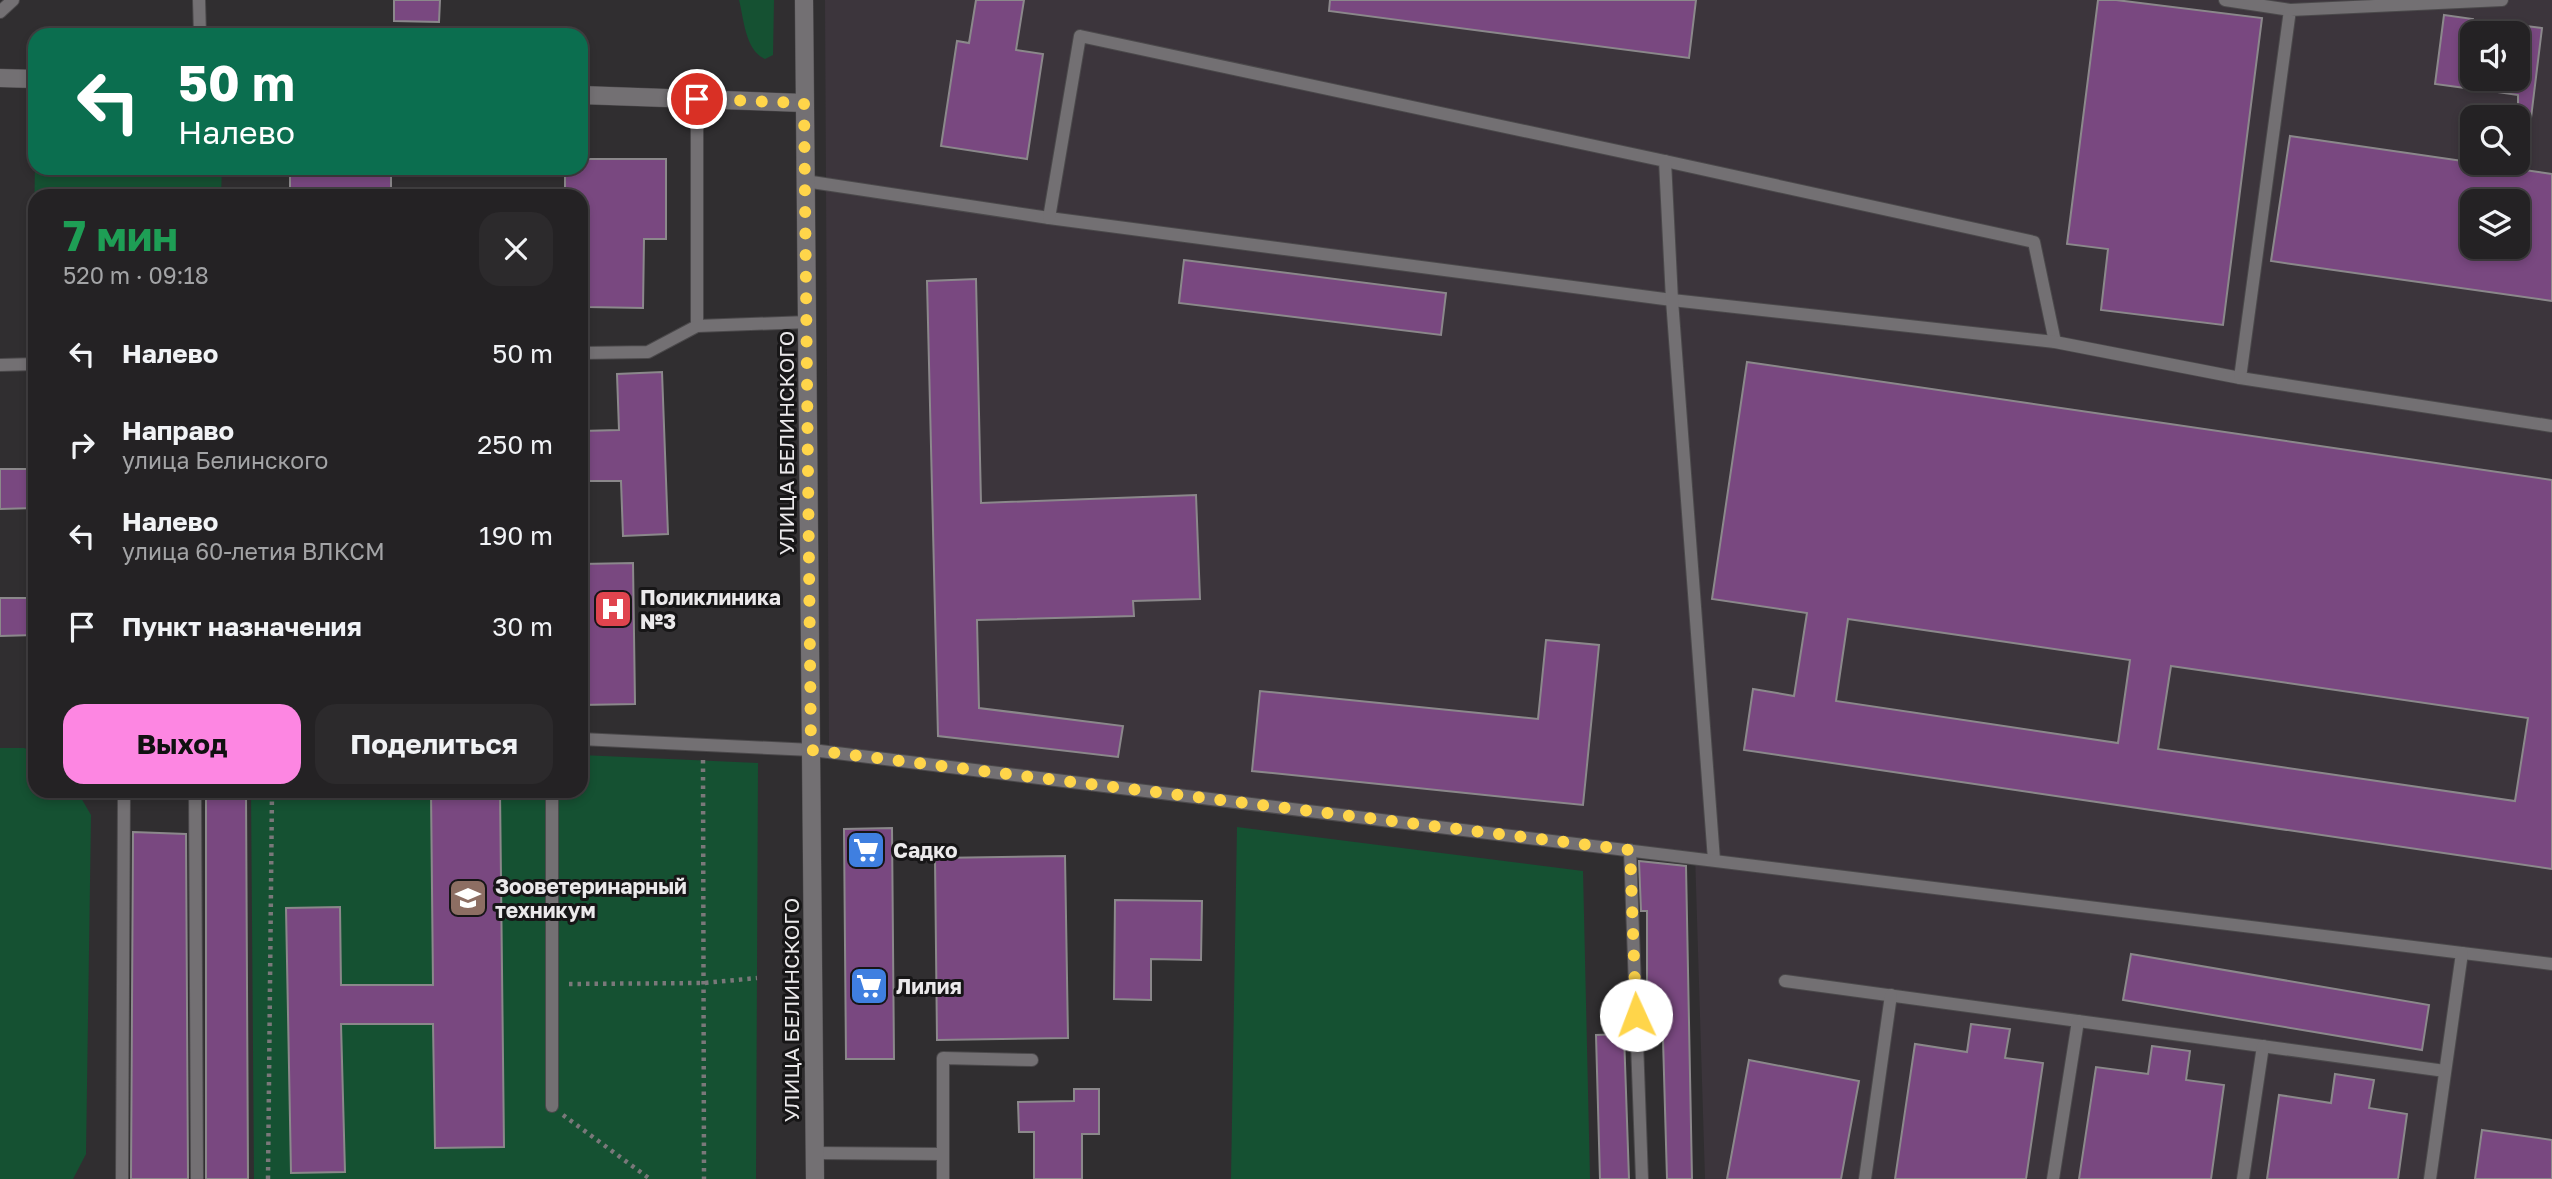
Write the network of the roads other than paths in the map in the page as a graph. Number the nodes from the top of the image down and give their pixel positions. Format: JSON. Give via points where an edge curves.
{"nodes":[{"id":1,"x":13,"y":0,"type":"edge"},
{"id":2,"x":199,"y":0,"type":"edge"},
{"id":3,"x":804,"y":0,"type":"edge"},
{"id":4,"x":2225,"y":0,"type":"edge"},
{"id":5,"x":2502,"y":0,"type":"edge"},
{"id":6,"x":2290,"y":10,"type":"junction"},
{"id":7,"x":0,"y":12,"type":"edge"},
{"id":8,"x":200,"y":28,"type":"edge"},
{"id":9,"x":0,"y":78,"type":"edge"},
{"id":10,"x":28,"y":79,"type":"edge"},
{"id":11,"x":588,"y":95,"type":"edge"},
{"id":12,"x":697,"y":99,"type":"junction"},
{"id":13,"x":804,"y":103,"type":"junction"},
{"id":14,"x":1665,"y":161,"type":"junction"},
{"id":15,"x":806,"y":181,"type":"junction"},
{"id":16,"x":1049,"y":218,"type":"junction"},
{"id":17,"x":1671,"y":300,"type":"junction"},
{"id":18,"x":808,"y":322,"type":"junction"},
{"id":19,"x":697,"y":326,"type":"junction"},
{"id":20,"x":2055,"y":342,"type":"junction"},
{"id":21,"x":588,"y":353,"type":"edge"},
{"id":22,"x":28,"y":364,"type":"edge"},
{"id":23,"x":0,"y":365,"type":"edge"},
{"id":24,"x":2240,"y":378,"type":"junction"},
{"id":25,"x":2552,"y":426,"type":"edge"},
{"id":26,"x":588,"y":739,"type":"edge"},
{"id":27,"x":811,"y":750,"type":"junction"},
{"id":28,"x":124,"y":798,"type":"edge"},
{"id":29,"x":195,"y":798,"type":"edge"},
{"id":30,"x":552,"y":798,"type":"edge"},
{"id":31,"x":1630,"y":850,"type":"junction"},
{"id":32,"x":1714,"y":860,"type":"junction"},
{"id":33,"x":2462,"y":953,"type":"junction"},
{"id":34,"x":2552,"y":964,"type":"edge"},
{"id":35,"x":1784,"y":981,"type":"dead end"},
{"id":36,"x":1891,"y":995,"type":"junction"},
{"id":37,"x":2077,"y":1021,"type":"junction"},
{"id":38,"x":2263,"y":1046,"type":"junction"},
{"id":39,"x":1032,"y":1059,"type":"dead end"},
{"id":40,"x":2445,"y":1071,"type":"junction"},
{"id":41,"x":552,"y":1106,"type":"road end"},
{"id":42,"x":814,"y":1153,"type":"junction"},
{"id":43,"x":943,"y":1154,"type":"junction"},
{"id":44,"x":122,"y":1179,"type":"edge"},
{"id":45,"x":197,"y":1179,"type":"edge"},
{"id":46,"x":814,"y":1179,"type":"edge"},
{"id":47,"x":943,"y":1179,"type":"edge"},
{"id":48,"x":1642,"y":1179,"type":"edge"},
{"id":49,"x":1865,"y":1179,"type":"edge"},
{"id":50,"x":2053,"y":1179,"type":"edge"},
{"id":51,"x":2243,"y":1179,"type":"edge"},
{"id":52,"x":2430,"y":1179,"type":"edge"}],
"edges":[{"from":1,"to":7,"type":"lane"},
{"from":2,"to":8,"type":"lane"},
{"from":3,"to":13,"type":"street","name":"УЛИЦА БЕЛИНСКОГО"},
{"from":4,"to":6,"type":"lane"},
{"from":5,"to":6,"type":"lane"},
{"from":6,"to":24,"type":"lane"},
{"from":9,"to":10,"type":"street"},
{"from":11,"to":12,"type":"street"},
{"from":12,"to":13,"type":"street"},
{"from":12,"to":19,"type":"lane"},
{"from":13,"to":15,"type":"street","name":"УЛИЦА БЕЛИНСКОГО"},
{"from":14,"to":16,"type":"lane","via":[[1080,36]]},
{"from":14,"to":17,"type":"lane"},
{"from":14,"to":20,"type":"lane","via":[[2034,242]]},
{"from":15,"to":16,"type":"lane"},
{"from":15,"to":18,"type":"street","name":"УЛИЦА БЕЛИНСКОГО"},
{"from":16,"to":17,"type":"lane"},
{"from":17,"to":20,"type":"lane"},
{"from":17,"to":32,"type":"lane"},
{"from":18,"to":19,"type":"lane"},
{"from":18,"to":27,"type":"street","name":"УЛИЦА БЕЛИНСКОГО"},
{"from":19,"to":21,"type":"lane","via":[[648,352]]},
{"from":20,"to":24,"type":"lane"},
{"from":22,"to":23,"type":"lane"},
{"from":24,"to":25,"type":"lane"},
{"from":26,"to":27,"type":"lane"},
{"from":27,"to":31,"type":"lane"},
{"from":27,"to":42,"type":"street","name":"УЛИЦА БЕЛИНСКОГО"},
{"from":28,"to":44,"type":"lane"},
{"from":29,"to":45,"type":"lane"},
{"from":30,"to":41,"type":"lane"},
{"from":31,"to":32,"type":"lane"},
{"from":31,"to":48,"type":"lane"},
{"from":32,"to":33,"type":"lane"},
{"from":33,"to":34,"type":"lane"},
{"from":33,"to":40,"type":"lane"},
{"from":35,"to":36,"type":"lane"},
{"from":36,"to":37,"type":"lane"},
{"from":36,"to":49,"type":"lane"},
{"from":37,"to":38,"type":"lane"},
{"from":37,"to":50,"type":"lane"},
{"from":38,"to":40,"type":"lane"},
{"from":38,"to":51,"type":"lane"},
{"from":39,"to":43,"type":"lane","via":[[943,1058]]},
{"from":40,"to":52,"type":"lane"},
{"from":42,"to":43,"type":"lane"},
{"from":42,"to":46,"type":"street","name":"УЛИЦА БЕЛИНСКОГО"},
{"from":43,"to":47,"type":"lane"}]}
